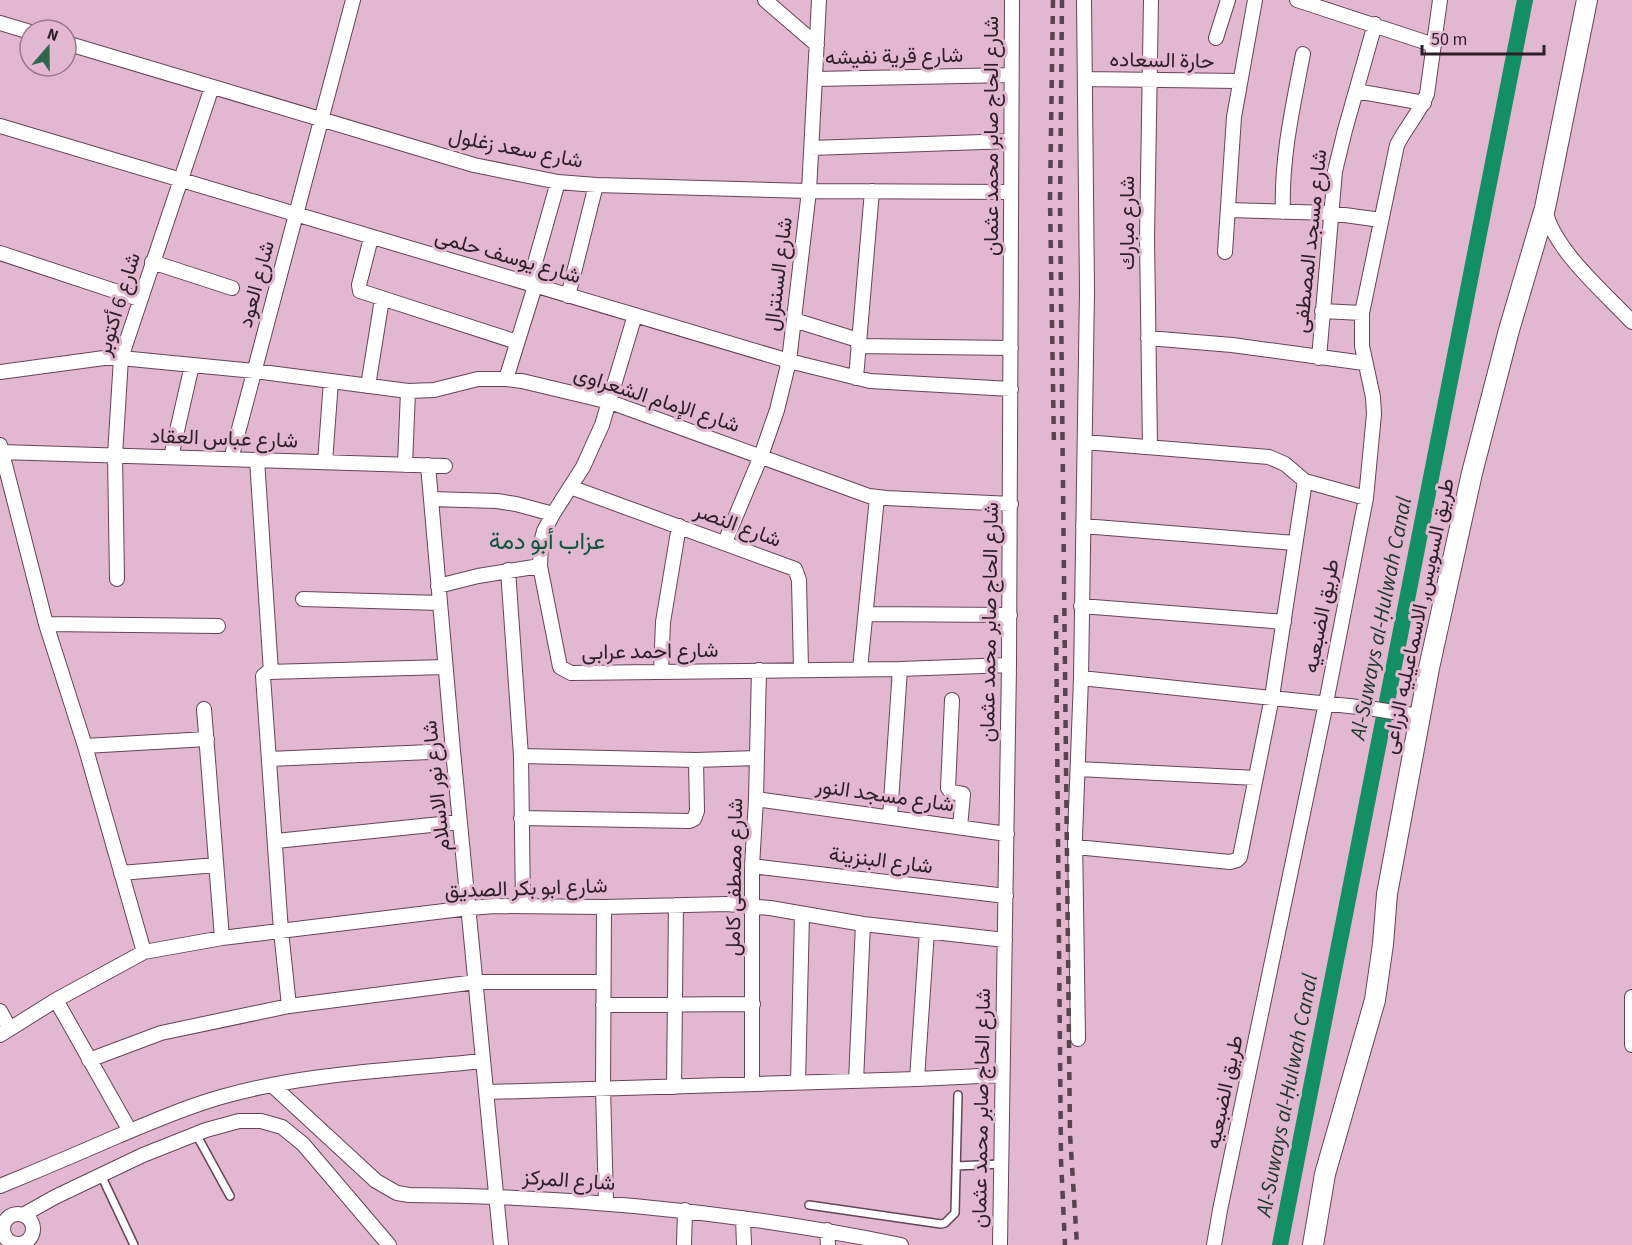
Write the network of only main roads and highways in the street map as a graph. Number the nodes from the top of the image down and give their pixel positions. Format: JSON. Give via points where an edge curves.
{"nodes":[{"id":1,"x":1587,"y":0,"type":"edge"},
{"id":2,"x":1312,"y":1245,"type":"edge"}],
"edges":[{"from":1,"to":2,"type":"main road","name":"طريق السويس, الاسماعيليه الزراعى","via":[[1545,208],[1472,473],[1419,716],[1387,894],[1375,1000],[1325,1174]]}]}
